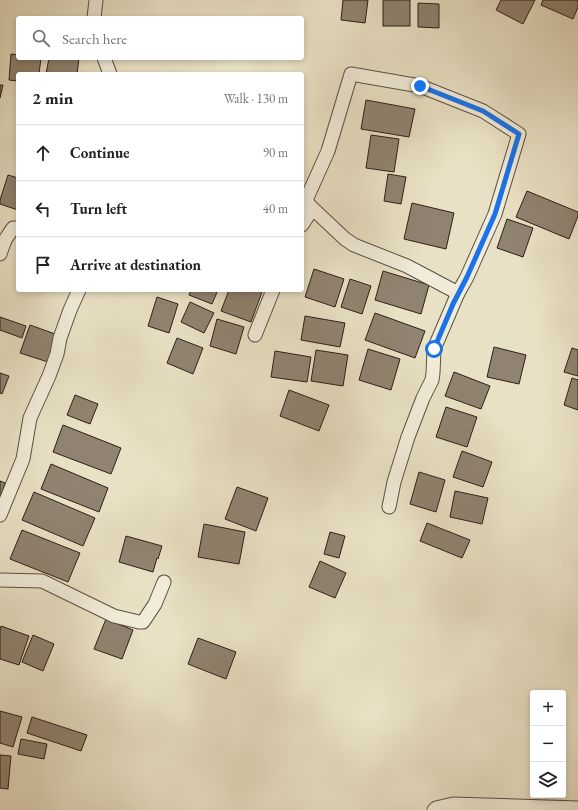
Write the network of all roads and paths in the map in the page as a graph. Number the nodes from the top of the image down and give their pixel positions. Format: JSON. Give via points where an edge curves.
{"nodes":[{"id":1,"x":96,"y":0,"type":"edge"},
{"id":2,"x":94,"y":16,"type":"edge"},
{"id":3,"x":105,"y":60,"type":"edge"},
{"id":4,"x":109,"y":72,"type":"edge"},
{"id":5,"x":306,"y":201,"type":"edge"},
{"id":6,"x":304,"y":222,"type":"edge"},
{"id":7,"x":16,"y":228,"type":"edge"},
{"id":8,"x":0,"y":254,"type":"edge"},
{"id":9,"x":78,"y":292,"type":"edge"},
{"id":10,"x":272,"y":292,"type":"edge"},
{"id":11,"x":458,"y":293,"type":"junction"},
{"id":12,"x":255,"y":335,"type":"dead end"},
{"id":13,"x":389,"y":507,"type":"dead end"},
{"id":14,"x":0,"y":515,"type":"edge"},
{"id":15,"x":0,"y":580,"type":"edge"},
{"id":16,"x":164,"y":582,"type":"dead end"},
{"id":17,"x":578,"y":808,"type":"edge"},
{"id":18,"x":434,"y":810,"type":"edge"}],
"edges":[{"from":1,"to":2,"type":"street"},
{"from":3,"to":4,"type":"street"},
{"from":5,"to":6,"type":"street","via":[[309,214]]},
{"from":5,"to":11,"type":"street","via":[[354,245],[407,266]]},
{"from":5,"to":11,"type":"street","via":[[328,150],[351,74],[420,86],[483,111],[519,134],[495,214]]},
{"from":7,"to":8,"type":"street","via":[[13,228],[5,240]]},
{"from":9,"to":14,"type":"street","via":[[60,338],[49,376],[30,418],[23,459]]},
{"from":10,"to":12,"type":"street"},
{"from":11,"to":13,"type":"street","via":[[434,349],[432,380],[408,437]]},
{"from":15,"to":16,"type":"street","via":[[42,581],[114,616],[139,622],[143,622],[155,604]]},
{"from":17,"to":18,"type":"street","via":[[453,804]]}]}
